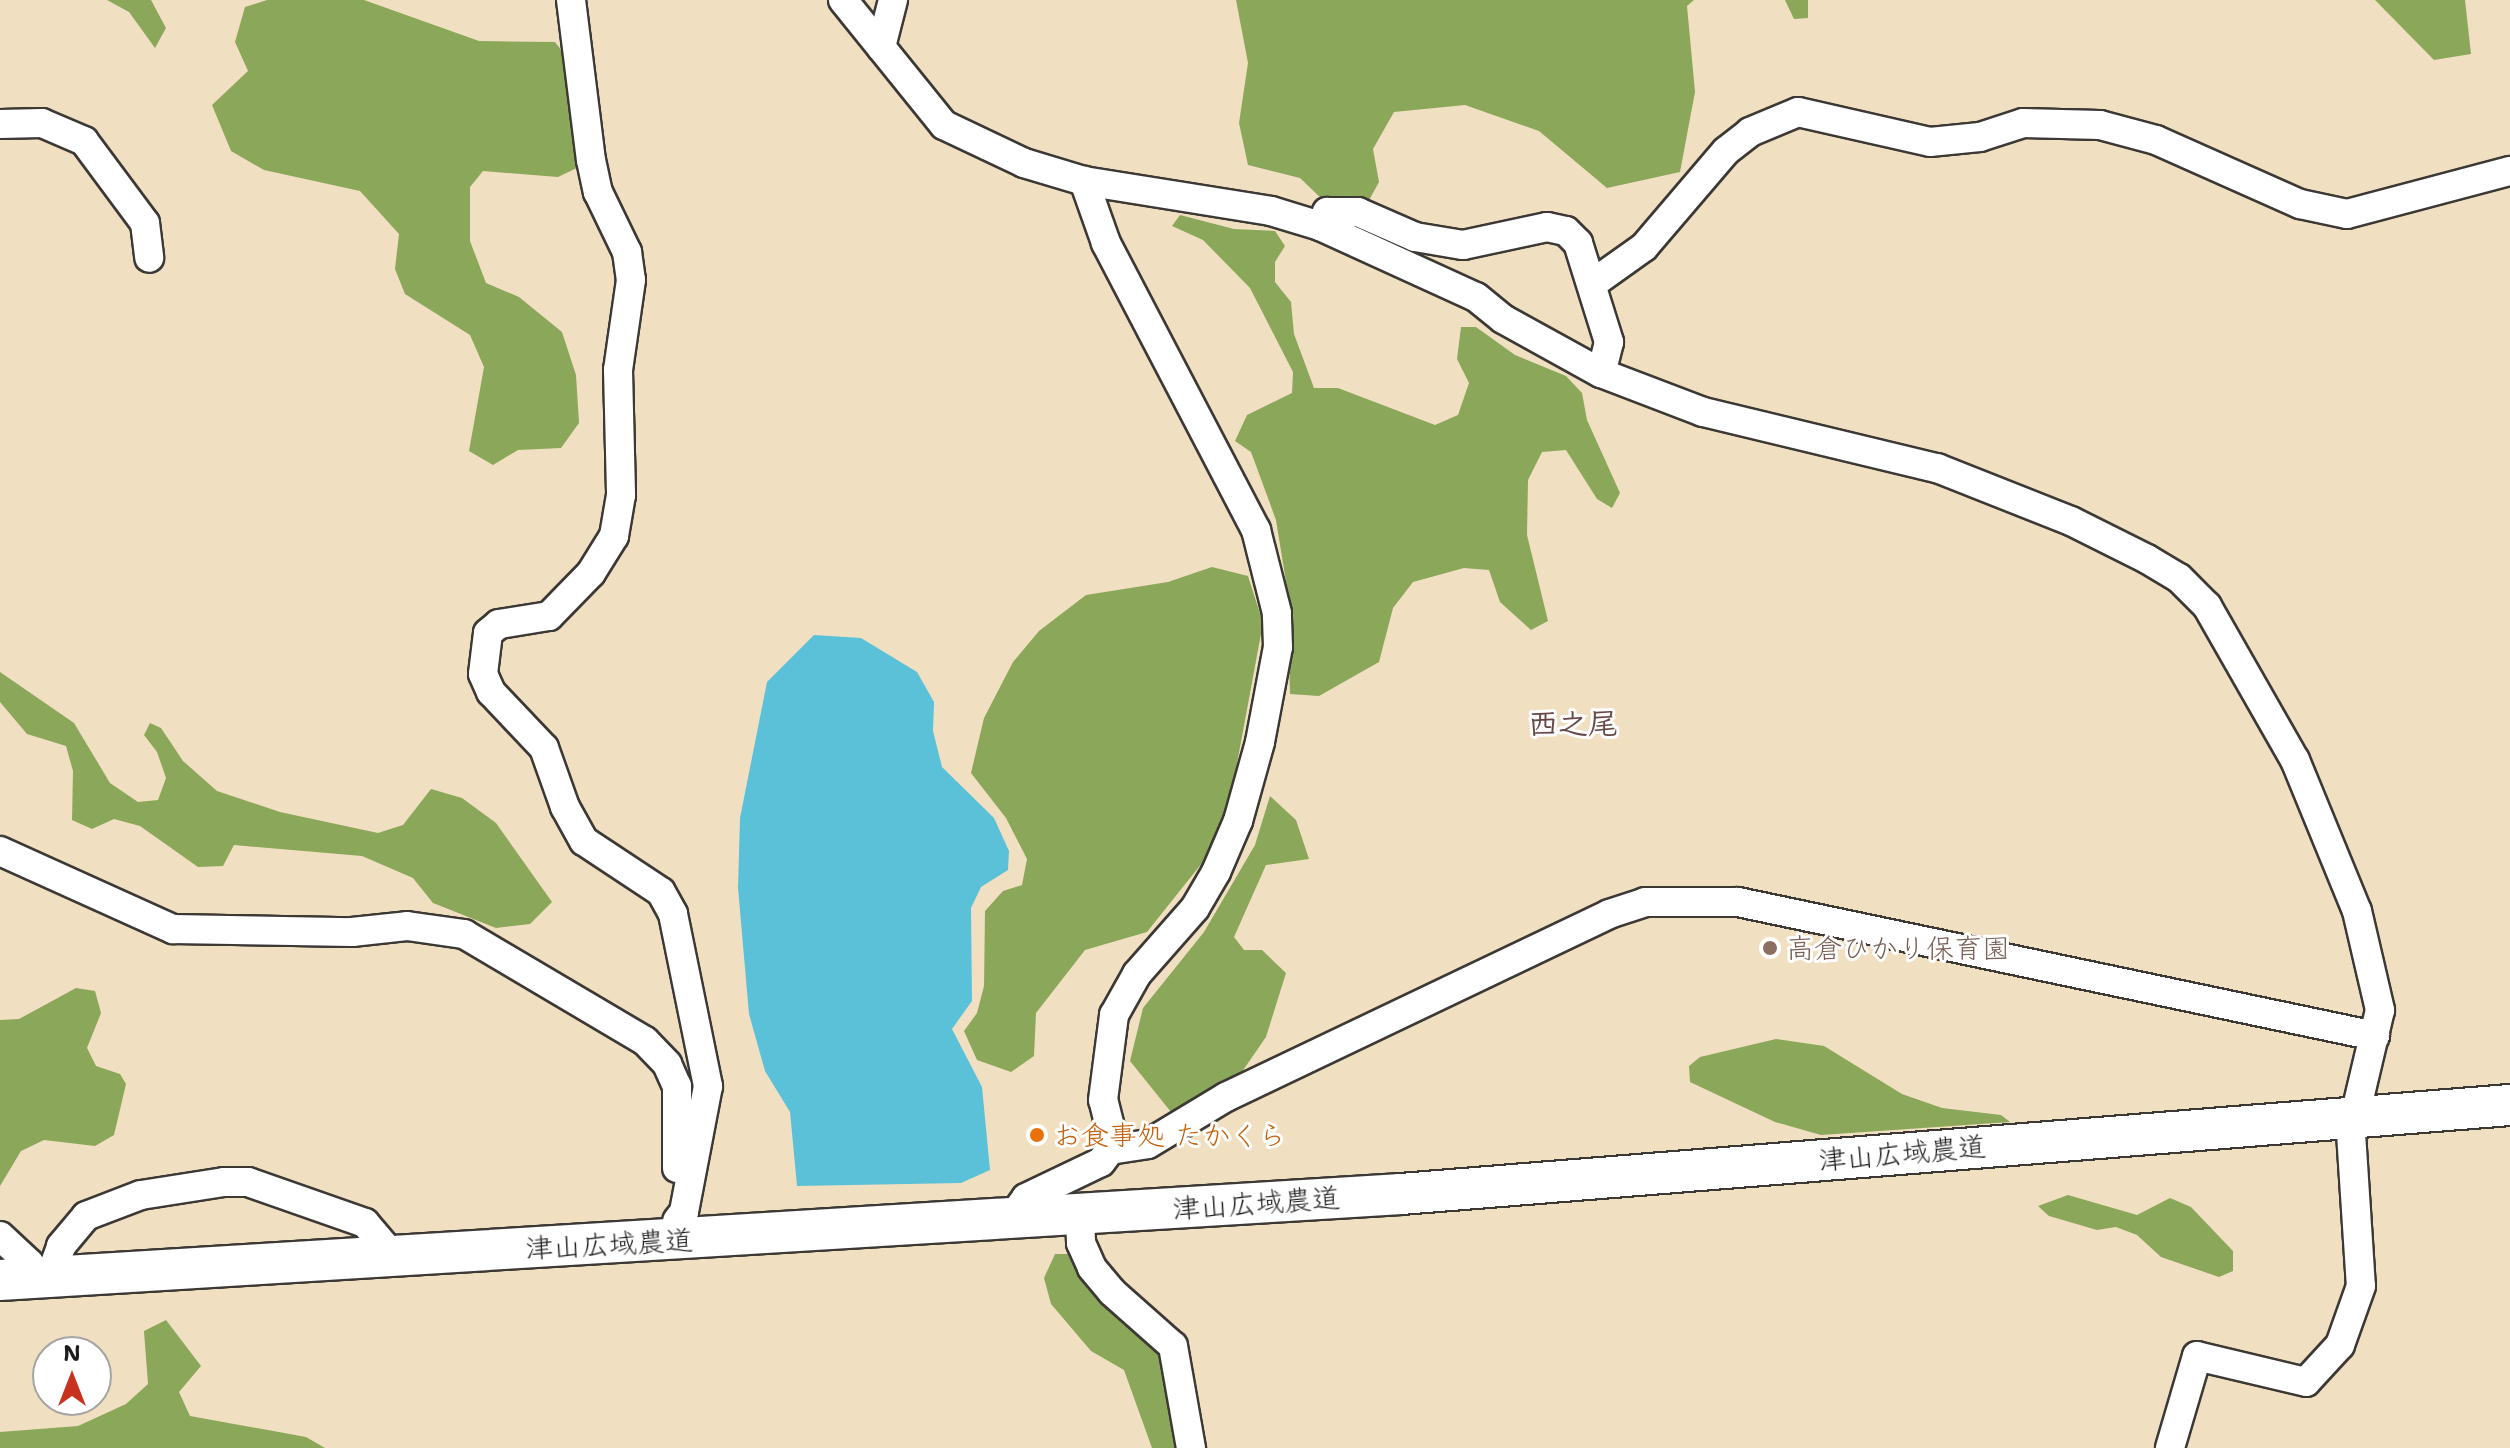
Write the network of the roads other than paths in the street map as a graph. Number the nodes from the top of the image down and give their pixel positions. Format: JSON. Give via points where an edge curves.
{"nodes":[{"id":1,"x":571,"y":0,"type":"edge"},
{"id":2,"x":843,"y":0,"type":"edge"},
{"id":3,"x":893,"y":0,"type":"edge"},
{"id":4,"x":881,"y":47,"type":"junction"},
{"id":5,"x":0,"y":124,"type":"edge"},
{"id":6,"x":2510,"y":171,"type":"edge"},
{"id":7,"x":1084,"y":181,"type":"junction"},
{"id":8,"x":1320,"y":226,"type":"junction"},
{"id":9,"x":149,"y":258,"type":"dead end"},
{"id":10,"x":1592,"y":284,"type":"junction"},
{"id":11,"x":1601,"y":373,"type":"junction"},
{"id":12,"x":0,"y":851,"type":"edge"},
{"id":13,"x":2375,"y":1036,"type":"junction"},
{"id":14,"x":2510,"y":1105,"type":"edge"},
{"id":15,"x":2354,"y":1117,"type":"junction"},
{"id":16,"x":1110,"y":1150,"type":"junction"},
{"id":17,"x":1080,"y":1214,"type":"junction"},
{"id":18,"x":1013,"y":1216,"type":"junction"},
{"id":19,"x":678,"y":1231,"type":"junction"},
{"id":20,"x":0,"y":1236,"type":"edge"},
{"id":21,"x":393,"y":1256,"type":"junction"},
{"id":22,"x":27,"y":1279,"type":"edge"},
{"id":23,"x":1191,"y":1448,"type":"edge"},
{"id":24,"x":2170,"y":1448,"type":"edge"}],
"edges":[{"from":1,"to":19,"type":"street","via":[[591,160],[598,192],[627,252],[631,280],[618,370],[621,495],[614,536],[591,573],[549,616],[499,624],[488,633],[483,674],[491,692],[544,748],[565,807],[584,841],[661,892],[673,914],[708,1086]]},
{"from":2,"to":4,"type":"street"},
{"from":3,"to":4,"type":"street"},
{"from":4,"to":7,"type":"street","via":[[944,125],[1024,163]]},
{"from":5,"to":9,"type":"street","via":[[42,123],[84,141],[145,223]]},
{"from":6,"to":10,"type":"street","via":[[2347,214],[2300,204],[2156,140],[2100,125],[2023,123],[1980,137],[1930,142],[1798,112],[1750,132],[1726,151],[1644,247]]},
{"from":7,"to":8,"type":"street","via":[[1271,211]]},
{"from":7,"to":16,"type":"street","via":[[1106,243],[1256,530],[1277,613],[1278,647],[1257,755],[1216,872],[1195,908],[1137,974],[1114,1015],[1103,1100]]},
{"from":8,"to":10,"type":"street","via":[[1327,212],[1358,212],[1415,237],[1463,245],[1547,227],[1566,231],[1578,243]]},
{"from":8,"to":11,"type":"street","via":[[1466,292]]},
{"from":10,"to":11,"type":"street","via":[[1609,342]]},
{"from":11,"to":13,"type":"street","via":[[1703,412],[1937,468],[2071,521],[2179,578],[2207,606],[2295,760],[2357,911],[2380,1010]]},
{"from":12,"to":19,"type":"street","via":[[173,929],[352,932],[407,926],[464,934],[645,1041],[667,1064],[677,1086]]},
{"from":13,"to":15,"type":"street"},
{"from":13,"to":16,"type":"street","via":[[1751,905],[1699,899],[1645,902],[1609,914],[1226,1097],[1148,1144]]},
{"from":14,"to":15,"type":"street","name":"津山広域農道"},
{"from":15,"to":17,"type":"street","name":"津山広域農道","via":[[1401,1194]]},
{"from":15,"to":24,"type":"street","via":[[2361,1286],[2340,1345],[2306,1382],[2197,1356]]},
{"from":16,"to":18,"type":"street","via":[[1101,1162],[1026,1198]]},
{"from":17,"to":18,"type":"street","name":"津山広域農道"},
{"from":17,"to":23,"type":"street","via":[[1081,1243],[1092,1268],[1173,1346]]},
{"from":18,"to":19,"type":"street","name":"津山広域農道"},
{"from":19,"to":21,"type":"street","name":"津山広域農道"},
{"from":20,"to":22,"type":"street","via":[[29,1263]]},
{"from":21,"to":22,"type":"street","name":"津山広域農道"},
{"from":21,"to":22,"type":"street","via":[[365,1223],[248,1182],[224,1182],[141,1195],[86,1216]]}]}
